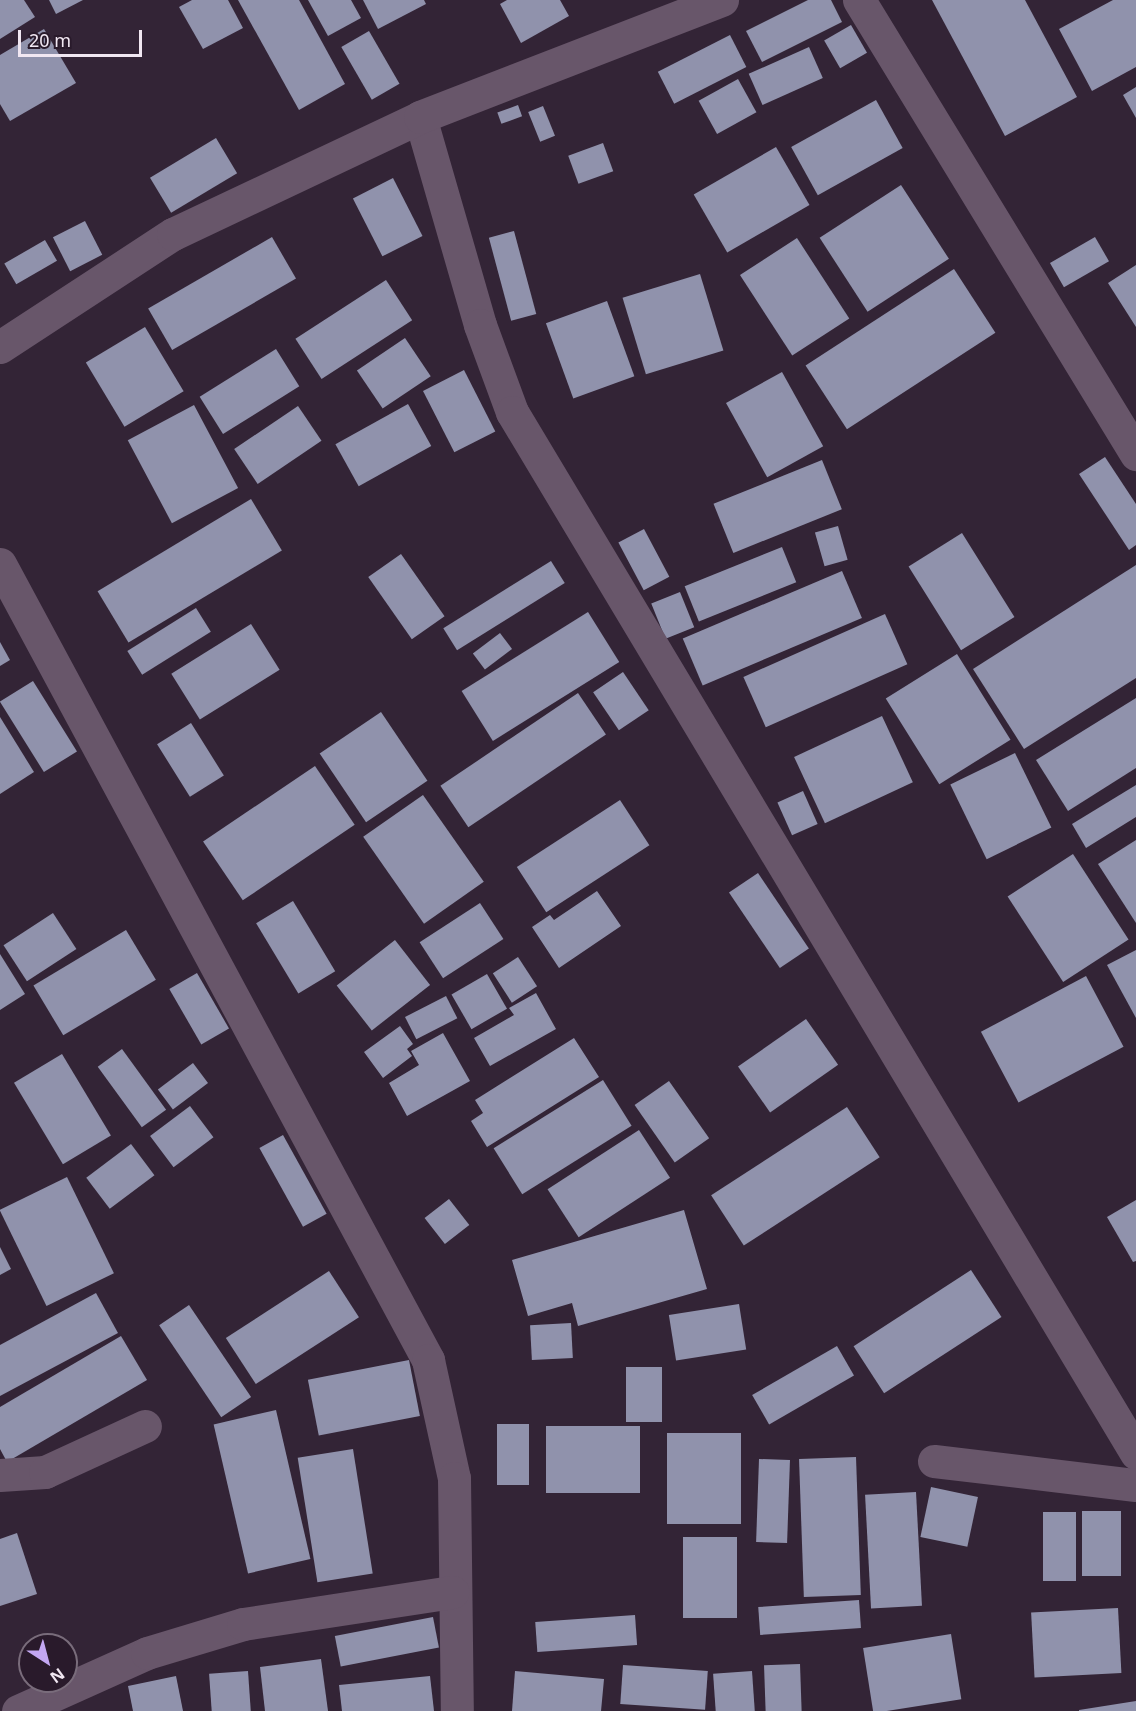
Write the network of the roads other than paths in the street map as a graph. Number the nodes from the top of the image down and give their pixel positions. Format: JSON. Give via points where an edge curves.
{"nodes":[{"id":1,"x":723,"y":0,"type":"edge"},
{"id":2,"x":858,"y":0,"type":"edge"},
{"id":3,"x":420,"y":117,"type":"junction"},
{"id":4,"x":0,"y":347,"type":"edge"},
{"id":5,"x":1136,"y":454,"type":"edge"},
{"id":6,"x":0,"y":564,"type":"edge"},
{"id":7,"x":145,"y":1426,"type":"dead end"},
{"id":8,"x":1136,"y":1453,"type":"edge"},
{"id":9,"x":934,"y":1461,"type":"dead end"},
{"id":10,"x":0,"y":1475,"type":"edge"},
{"id":11,"x":1136,"y":1485,"type":"edge"},
{"id":12,"x":453,"y":1592,"type":"junction"},
{"id":13,"x":18,"y":1711,"type":"edge"},
{"id":14,"x":457,"y":1711,"type":"edge"}],
"edges":[{"from":1,"to":3,"type":"street"},
{"from":2,"to":5,"type":"street"},
{"from":3,"to":4,"type":"street","via":[[173,234]]},
{"from":3,"to":8,"type":"street","via":[[480,325],[512,412]]},
{"from":6,"to":12,"type":"street","via":[[428,1360],[454,1478]]},
{"from":7,"to":10,"type":"street","via":[[45,1472]]},
{"from":9,"to":11,"type":"street"},
{"from":12,"to":13,"type":"street","via":[[243,1624],[147,1653]]},
{"from":12,"to":14,"type":"street"}]}
